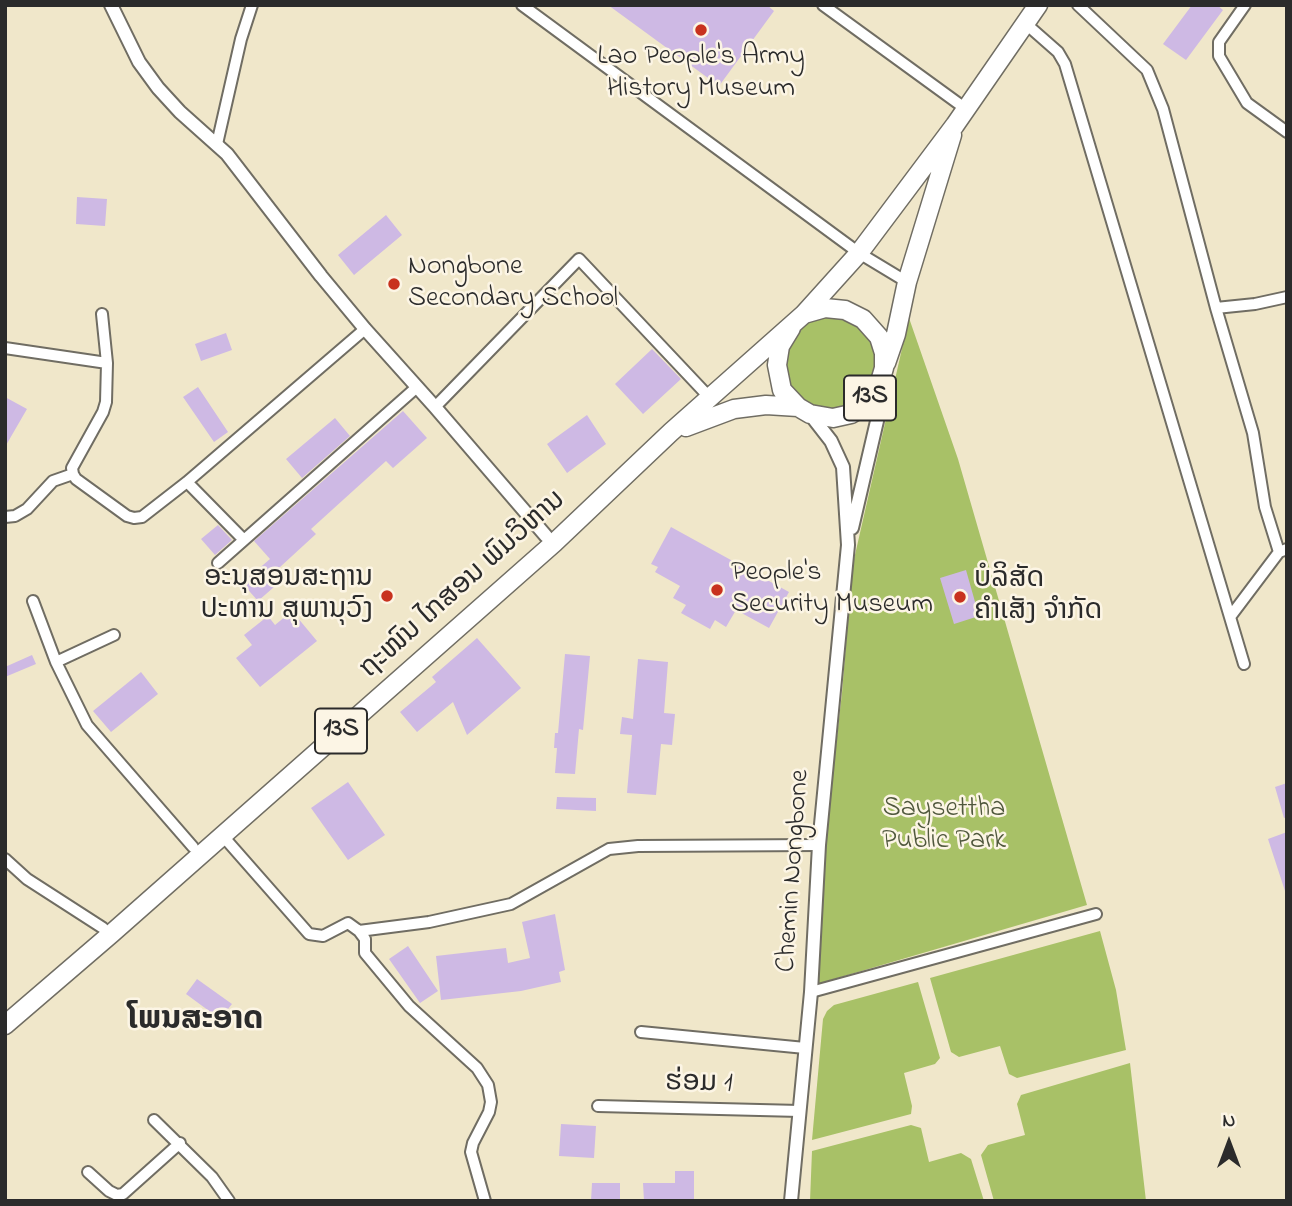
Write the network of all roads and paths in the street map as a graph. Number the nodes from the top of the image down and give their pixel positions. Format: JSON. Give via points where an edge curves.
{"nodes":[{"id":1,"x":111,"y":5,"type":"edge"},
{"id":2,"x":252,"y":5,"type":"edge"},
{"id":3,"x":522,"y":5,"type":"edge"},
{"id":4,"x":823,"y":5,"type":"edge"},
{"id":5,"x":1038,"y":5,"type":"edge"},
{"id":6,"x":1078,"y":5,"type":"edge"},
{"id":7,"x":1245,"y":5,"type":"edge"},
{"id":8,"x":1025,"y":23,"type":"junction"},
{"id":9,"x":966,"y":109,"type":"junction"},
{"id":10,"x":955,"y":125,"type":"junction"},
{"id":11,"x":1287,"y":132,"type":"edge"},
{"id":12,"x":217,"y":145,"type":"junction"},
{"id":13,"x":859,"y":253,"type":"junction"},
{"id":14,"x":907,"y":282,"type":"junction"},
{"id":15,"x":1287,"y":297,"type":"edge"},
{"id":16,"x":1216,"y":308,"type":"junction"},
{"id":17,"x":102,"y":313,"type":"dead end"},
{"id":18,"x":804,"y":314,"type":"junction"},
{"id":19,"x":791,"y":328,"type":"junction"},
{"id":20,"x":365,"y":329,"type":"junction"},
{"id":21,"x":5,"y":348,"type":"edge"},
{"id":22,"x":107,"y":363,"type":"junction"},
{"id":23,"x":882,"y":377,"type":"junction"},
{"id":24,"x":417,"y":387,"type":"junction"},
{"id":25,"x":711,"y":399,"type":"junction"},
{"id":26,"x":435,"y":407,"type":"junction"},
{"id":27,"x":804,"y":411,"type":"junction"},
{"id":28,"x":671,"y":432,"type":"junction"},
{"id":29,"x":73,"y":474,"type":"junction"},
{"id":30,"x":187,"y":482,"type":"junction"},
{"id":31,"x":5,"y":517,"type":"edge"},
{"id":32,"x":546,"y":536,"type":"junction"},
{"id":33,"x":243,"y":539,"type":"junction"},
{"id":34,"x":848,"y":545,"type":"junction"},
{"id":35,"x":1283,"y":550,"type":"edge"},
{"id":36,"x":218,"y":563,"type":"dead end"},
{"id":37,"x":33,"y":601,"type":"dead end"},
{"id":38,"x":1230,"y":617,"type":"junction"},
{"id":39,"x":114,"y":635,"type":"dead end"},
{"id":40,"x":56,"y":662,"type":"junction"},
{"id":41,"x":1244,"y":664,"type":"dead end"},
{"id":42,"x":222,"y":835,"type":"junction"},
{"id":43,"x":819,"y":845,"type":"junction"},
{"id":44,"x":193,"y":848,"type":"junction"},
{"id":45,"x":5,"y":859,"type":"edge"},
{"id":46,"x":1096,"y":914,"type":"dead end"},
{"id":47,"x":103,"y":928,"type":"junction"},
{"id":48,"x":359,"y":930,"type":"junction"},
{"id":49,"x":811,"y":992,"type":"junction"},
{"id":50,"x":5,"y":1012,"type":"edge"},
{"id":51,"x":5,"y":1025,"type":"edge"},
{"id":52,"x":641,"y":1031,"type":"dead end"},
{"id":53,"x":805,"y":1048,"type":"junction"},
{"id":54,"x":598,"y":1106,"type":"dead end"},
{"id":55,"x":800,"y":1111,"type":"junction"},
{"id":56,"x":154,"y":1120,"type":"dead end"},
{"id":57,"x":180,"y":1143,"type":"junction"},
{"id":58,"x":88,"y":1172,"type":"dead end"},
{"id":59,"x":229,"y":1201,"type":"edge"},
{"id":60,"x":485,"y":1201,"type":"edge"},
{"id":61,"x":791,"y":1201,"type":"edge"}],
"edges":[{"from":1,"to":12,"type":"street","via":[[139,62],[158,88]]},
{"from":2,"to":12,"type":"street"},
{"from":3,"to":13,"type":"street"},
{"from":4,"to":9,"type":"street"},
{"from":5,"to":8,"type":"highway","number":"13S"},
{"from":6,"to":16,"type":"street","via":[[1147,70],[1163,109]]},
{"from":7,"to":11,"type":"street","via":[[1219,41],[1219,55],[1247,103]]},
{"from":8,"to":9,"type":"highway","number":"13S"},
{"from":8,"to":38,"type":"street","via":[[1065,64]]},
{"from":9,"to":10,"type":"highway","number":"13S"},
{"from":10,"to":13,"type":"highway","number":"13S"},
{"from":10,"to":14,"type":"highway","number":"13S"},
{"from":12,"to":20,"type":"street"},
{"from":13,"to":14,"type":"street"},
{"from":13,"to":18,"type":"highway","number":"13S"},
{"from":14,"to":23,"type":"highway","number":"13S"},
{"from":15,"to":16,"type":"street"},
{"from":16,"to":35,"type":"street","via":[[1253,433],[1265,507]]},
{"from":17,"to":22,"type":"street"},
{"from":18,"to":19,"type":"highway","number":"13S"},
{"from":18,"to":23,"type":"highway","number":"13S","via":[[825,308],[845,310],[863,319],[879,337],[884,353]]},
{"from":19,"to":25,"type":"highway","name":"ຖະໜົນ ໄກສອນ ພົມວິຫານ","number":"13S"},
{"from":19,"to":27,"type":"highway","number":"13S","via":[[780,346],[777,365],[782,390]]},
{"from":20,"to":24,"type":"street"},
{"from":20,"to":30,"type":"street"},
{"from":21,"to":22,"type":"street"},
{"from":22,"to":29,"type":"street","via":[[103,412],[72,468]]},
{"from":23,"to":27,"type":"highway","number":"13S","via":[[864,406],[852,414],[833,418]]},
{"from":23,"to":34,"type":"street","via":[[877,421]]},
{"from":24,"to":26,"type":"street"},
{"from":24,"to":33,"type":"street"},
{"from":25,"to":26,"type":"street","via":[[579,259]]},
{"from":25,"to":28,"type":"highway","name":"ຖະໜົນ ໄກສອນ ພົມວິຫານ","number":"13S"},
{"from":26,"to":32,"type":"street"},
{"from":27,"to":28,"type":"highway","name":"ຖະໜົນ ໄກສອນ ພົມວິຫານ","number":"13S","via":[[766,405],[734,409]]},
{"from":27,"to":34,"type":"street","via":[[831,441],[843,467]]},
{"from":28,"to":32,"type":"highway","name":"ຖະໜົນ ໄກສອນ ພົມວິຫານ","number":"13S","via":[[642,447]]},
{"from":28,"to":42,"type":"highway","name":"ຖະໜົນ ໄກສອນ ພົມວິຫານ","number":"13S","via":[[554,542]]},
{"from":29,"to":30,"type":"street","via":[[134,518],[142,517]]},
{"from":29,"to":31,"type":"street","via":[[53,481],[27,509]]},
{"from":30,"to":33,"type":"street"},
{"from":32,"to":44,"type":"highway","name":"ຖະໜົນ ໄກສອນ ພົມວິຫານ","number":"13S"},
{"from":33,"to":36,"type":"street"},
{"from":34,"to":43,"type":"street","name":"Chemin Nongbone"},
{"from":35,"to":38,"type":"street"},
{"from":37,"to":40,"type":"street"},
{"from":38,"to":41,"type":"street"},
{"from":39,"to":40,"type":"street"},
{"from":40,"to":44,"type":"street","via":[[87,725]]},
{"from":42,"to":48,"type":"street","via":[[309,934],[323,936],[348,923]]},
{"from":42,"to":51,"type":"highway","name":"ຖະໜົນ ໄກສອນ ພົມວິຫານ","number":"13S"},
{"from":43,"to":48,"type":"street","via":[[610,849],[511,904],[429,922]]},
{"from":43,"to":49,"type":"street","name":"Chemin Nongbone"},
{"from":44,"to":47,"type":"highway","name":"ຖະໜົນ ໄກສອນ ພົມວິຫານ","number":"13S"},
{"from":45,"to":47,"type":"street","via":[[27,879]]},
{"from":46,"to":49,"type":"street"},
{"from":47,"to":50,"type":"highway","name":"ຖະໜົນ ໄກສອນ ພົມວິຫານ","number":"13S"},
{"from":48,"to":60,"type":"street","via":[[365,939],[365,953],[403,999],[477,1068],[488,1085],[489,1112],[471,1152]]},
{"from":49,"to":53,"type":"street","name":"Chemin Nongbone"},
{"from":52,"to":53,"type":"street"},
{"from":53,"to":55,"type":"street","name":"Chemin Nongbone"},
{"from":54,"to":55,"type":"street","name":"ຮ່ອມ 1"},
{"from":55,"to":61,"type":"street","name":"Chemin Nongbone"},
{"from":56,"to":57,"type":"street"},
{"from":57,"to":58,"type":"street","via":[[123,1194],[109,1191]]},
{"from":57,"to":59,"type":"street"}]}
